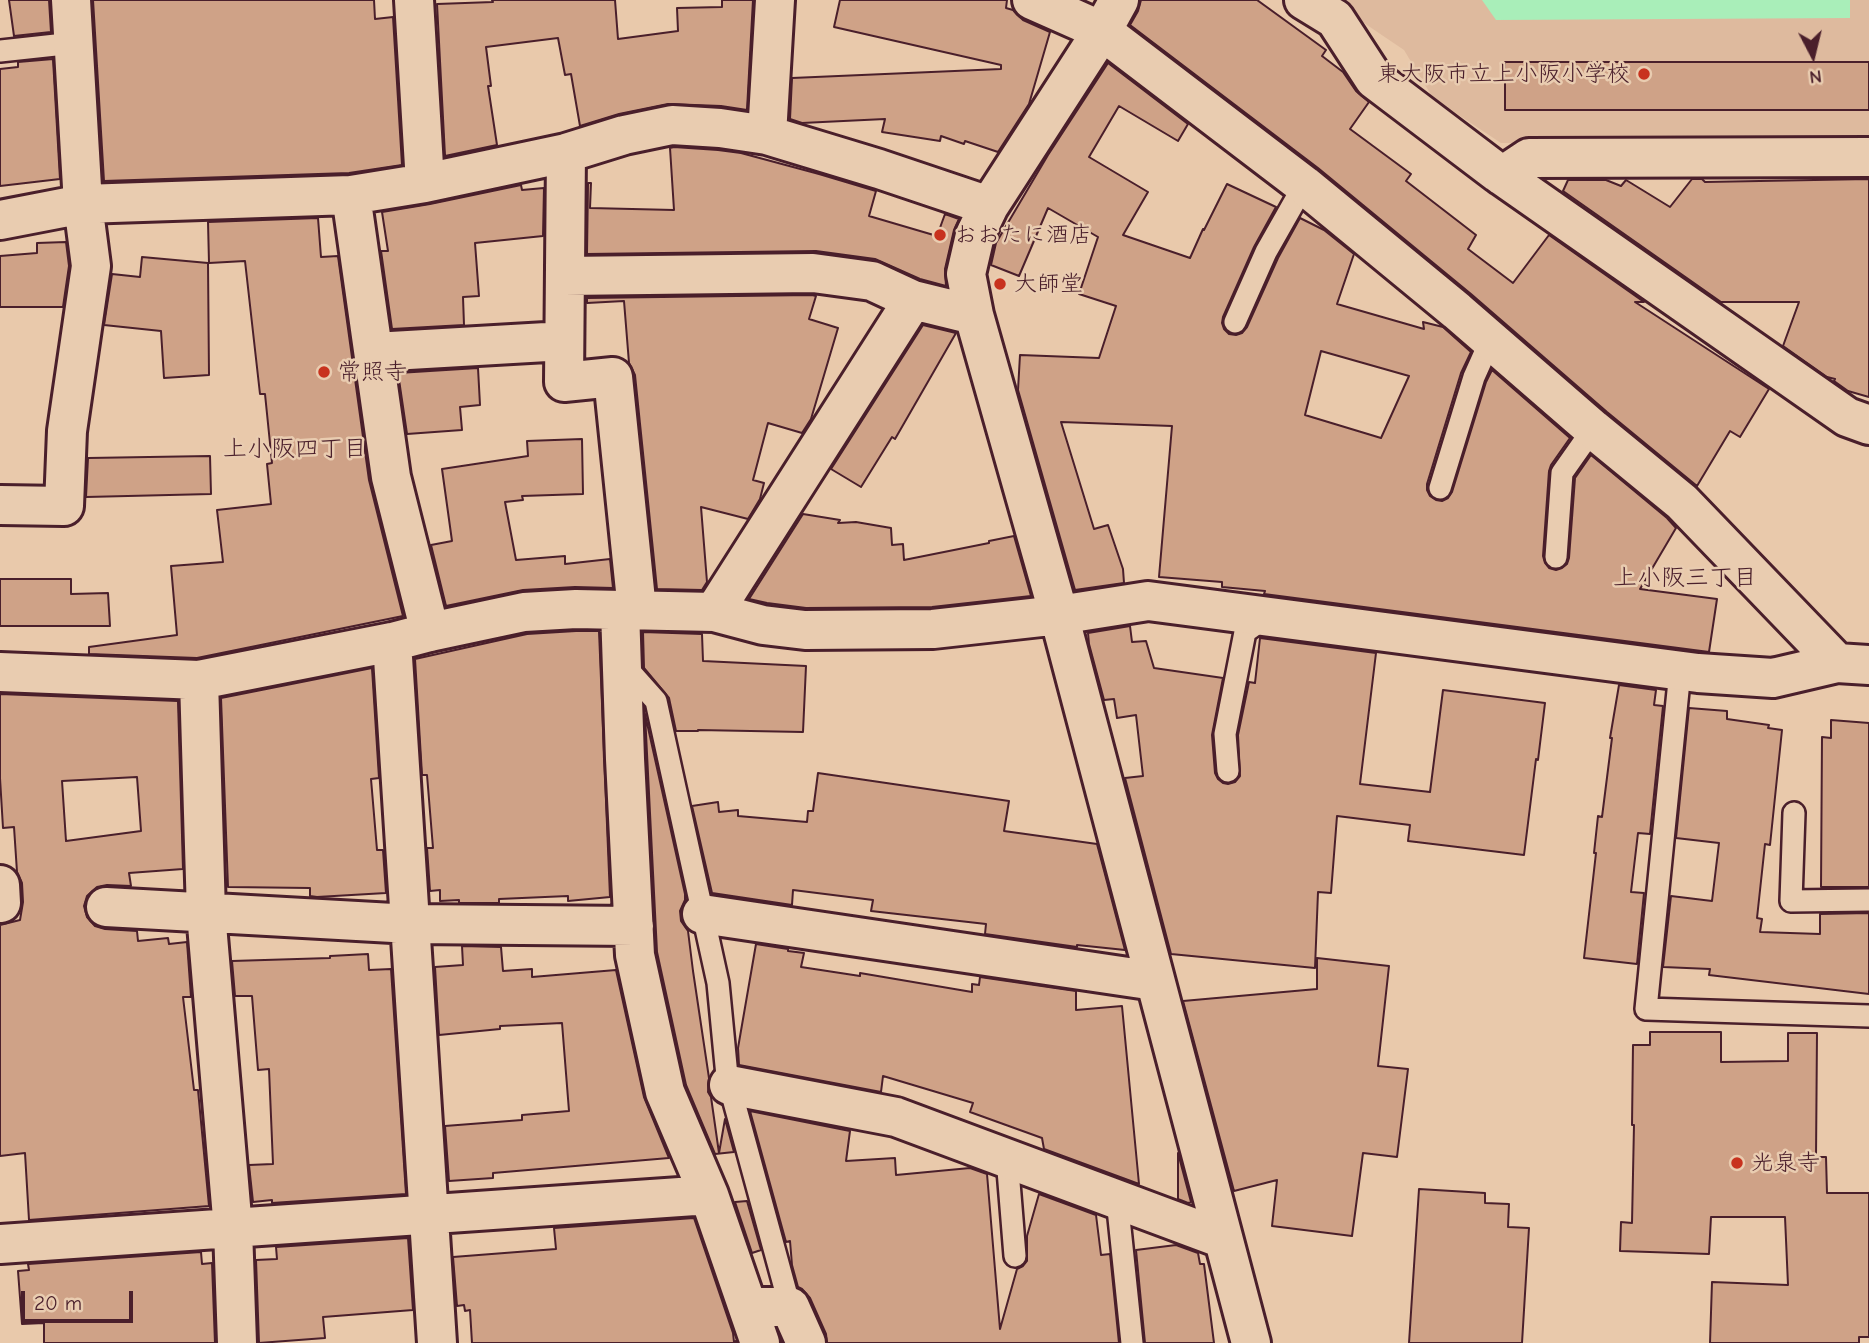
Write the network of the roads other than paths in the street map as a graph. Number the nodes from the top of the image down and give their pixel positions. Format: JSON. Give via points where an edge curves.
{"nodes":[{"id":1,"x":71,"y":0,"type":"edge"},
{"id":2,"x":414,"y":0,"type":"edge"},
{"id":3,"x":775,"y":0,"type":"edge"},
{"id":4,"x":1032,"y":0,"type":"edge"},
{"id":5,"x":1304,"y":0,"type":"edge"},
{"id":6,"x":1110,"y":15,"type":"edge"},
{"id":7,"x":74,"y":43,"type":"junction"},
{"id":8,"x":0,"y":51,"type":"edge"},
{"id":9,"x":767,"y":135,"type":"junction"},
{"id":10,"x":566,"y":153,"type":"junction"},
{"id":11,"x":1869,"y":157,"type":"edge"},
{"id":12,"x":1502,"y":176,"type":"junction"},
{"id":13,"x":425,"y":183,"type":"junction"},
{"id":14,"x":1304,"y":185,"type":"junction"},
{"id":15,"x":351,"y":195,"type":"junction"},
{"id":16,"x":83,"y":204,"type":"junction"},
{"id":17,"x":989,"y":206,"type":"junction"},
{"id":18,"x":0,"y":220,"type":"edge"},
{"id":19,"x":565,"y":276,"type":"junction"},
{"id":20,"x":913,"y":300,"type":"junction"},
{"id":21,"x":974,"y":315,"type":"junction"},
{"id":22,"x":1235,"y":322,"type":"dead end"},
{"id":23,"x":1491,"y":339,"type":"junction"},
{"id":24,"x":564,"y":341,"type":"junction"},
{"id":25,"x":374,"y":352,"type":"junction"},
{"id":26,"x":1869,"y":425,"type":"edge"},
{"id":27,"x":1593,"y":429,"type":"junction"},
{"id":28,"x":1440,"y":488,"type":"dead end"},
{"id":29,"x":0,"y":505,"type":"edge"},
{"id":30,"x":1556,"y":557,"type":"dead end"},
{"id":31,"x":629,"y":610,"type":"junction"},
{"id":32,"x":714,"y":612,"type":"junction"},
{"id":33,"x":1059,"y":615,"type":"junction"},
{"id":34,"x":1268,"y":616,"type":"junction"},
{"id":35,"x":430,"y":632,"type":"junction"},
{"id":36,"x":392,"y":642,"type":"junction"},
{"id":37,"x":622,"y":663,"type":"junction"},
{"id":38,"x":1853,"y":664,"type":"edge"},
{"id":39,"x":1681,"y":671,"type":"junction"},
{"id":40,"x":0,"y":672,"type":"edge"},
{"id":41,"x":199,"y":680,"type":"junction"},
{"id":42,"x":1228,"y":771,"type":"dead end"},
{"id":43,"x":1794,"y":813,"type":"dead end"},
{"id":44,"x":0,"y":885,"type":"edge"},
{"id":45,"x":1869,"y":900,"type":"edge"},
{"id":46,"x":0,"y":903,"type":"edge"},
{"id":47,"x":106,"y":907,"type":"dead end"},
{"id":48,"x":205,"y":912,"type":"junction"},
{"id":49,"x":702,"y":914,"type":"junction"},
{"id":50,"x":411,"y":924,"type":"junction"},
{"id":51,"x":634,"y":926,"type":"junction"},
{"id":52,"x":1155,"y":981,"type":"junction"},
{"id":53,"x":1869,"y":1016,"type":"edge"},
{"id":54,"x":729,"y":1085,"type":"junction"},
{"id":55,"x":1007,"y":1158,"type":"junction"},
{"id":56,"x":709,"y":1195,"type":"junction"},
{"id":57,"x":1117,"y":1199,"type":"junction"},
{"id":58,"x":429,"y":1215,"type":"junction"},
{"id":59,"x":233,"y":1229,"type":"junction"},
{"id":60,"x":1223,"y":1239,"type":"junction"},
{"id":61,"x":0,"y":1244,"type":"edge"},
{"id":62,"x":1014,"y":1256,"type":"dead end"},
{"id":63,"x":748,"y":1307,"type":"junction"},
{"id":64,"x":790,"y":1307,"type":"junction"},
{"id":65,"x":237,"y":1343,"type":"edge"},
{"id":66,"x":437,"y":1343,"type":"edge"},
{"id":67,"x":760,"y":1343,"type":"edge"},
{"id":68,"x":806,"y":1343,"type":"edge"},
{"id":69,"x":1132,"y":1343,"type":"edge"},
{"id":70,"x":1251,"y":1343,"type":"edge"}],
"edges":[{"from":1,"to":7,"type":"street"},
{"from":2,"to":13,"type":"street"},
{"from":3,"to":9,"type":"street"},
{"from":4,"to":6,"type":"street"},
{"from":5,"to":12,"type":"street","via":[[1335,19],[1374,79]]},
{"from":6,"to":14,"type":"street"},
{"from":6,"to":17,"type":"street"},
{"from":7,"to":8,"type":"lane"},
{"from":7,"to":16,"type":"street"},
{"from":9,"to":10,"type":"street","via":[[672,125]]},
{"from":9,"to":17,"type":"street"},
{"from":10,"to":13,"type":"street"},
{"from":10,"to":19,"type":"street"},
{"from":11,"to":12,"type":"street","via":[[1529,158]]},
{"from":12,"to":26,"type":"street","via":[[1847,417]]},
{"from":13,"to":15,"type":"street"},
{"from":14,"to":22,"type":"lane","via":[[1266,252]]},
{"from":14,"to":23,"type":"street"},
{"from":15,"to":16,"type":"street"},
{"from":15,"to":25,"type":"street"},
{"from":16,"to":18,"type":"street"},
{"from":16,"to":29,"type":"street","via":[[91,266],[67,431],[64,506]]},
{"from":17,"to":21,"type":"street","via":[[975,235],[965,274]]},
{"from":19,"to":20,"type":"street","via":[[813,274],[873,281]]},
{"from":19,"to":24,"type":"street"},
{"from":20,"to":21,"type":"street"},
{"from":20,"to":32,"type":"street"},
{"from":21,"to":33,"type":"street"},
{"from":23,"to":27,"type":"street"},
{"from":23,"to":28,"type":"lane","via":[[1474,377]]},
{"from":24,"to":25,"type":"street"},
{"from":24,"to":31,"type":"street","via":[[564,382],[613,377]]},
{"from":25,"to":35,"type":"street","via":[[391,477]]},
{"from":27,"to":30,"type":"lane","via":[[1562,473]]},
{"from":27,"to":38,"type":"street","via":[[1682,502]]},
{"from":31,"to":32,"type":"street"},
{"from":31,"to":35,"type":"street","via":[[524,612]]},
{"from":31,"to":37,"type":"street"},
{"from":32,"to":33,"type":"street","via":[[805,630],[933,629]]},
{"from":33,"to":34,"type":"street","via":[[1148,601]]},
{"from":33,"to":52,"type":"street"},
{"from":34,"to":39,"type":"street"},
{"from":34,"to":42,"type":"lane","via":[[1245,632],[1225,734]]},
{"from":35,"to":36,"type":"street"},
{"from":36,"to":41,"type":"street"},
{"from":36,"to":50,"type":"street"},
{"from":37,"to":49,"type":"lane","via":[[656,701]]},
{"from":37,"to":51,"type":"street"},
{"from":38,"to":39,"type":"street","via":[[1773,678]]},
{"from":39,"to":53,"type":"lane","via":[[1646,1009]]},
{"from":40,"to":41,"type":"street"},
{"from":41,"to":48,"type":"street"},
{"from":43,"to":45,"type":"lane","via":[[1791,901]]},
{"from":44,"to":46,"type":"street"},
{"from":47,"to":48,"type":"street"},
{"from":48,"to":50,"type":"street"},
{"from":48,"to":59,"type":"street"},
{"from":49,"to":52,"type":"street"},
{"from":49,"to":54,"type":"lane","via":[[718,983]]},
{"from":50,"to":51,"type":"street"},
{"from":50,"to":58,"type":"street"},
{"from":51,"to":56,"type":"street","via":[[635,955],[665,1091]]},
{"from":52,"to":60,"type":"street"},
{"from":54,"to":55,"type":"street","via":[[896,1117]]},
{"from":54,"to":64,"type":"lane"},
{"from":55,"to":57,"type":"street"},
{"from":55,"to":62,"type":"lane"},
{"from":56,"to":58,"type":"street"},
{"from":56,"to":63,"type":"street"},
{"from":57,"to":60,"type":"street"},
{"from":57,"to":69,"type":"lane"},
{"from":58,"to":59,"type":"street"},
{"from":58,"to":66,"type":"street"},
{"from":59,"to":61,"type":"street"},
{"from":59,"to":65,"type":"street"},
{"from":60,"to":70,"type":"street"},
{"from":63,"to":64,"type":"street"},
{"from":63,"to":67,"type":"street"},
{"from":64,"to":68,"type":"street"}]}
